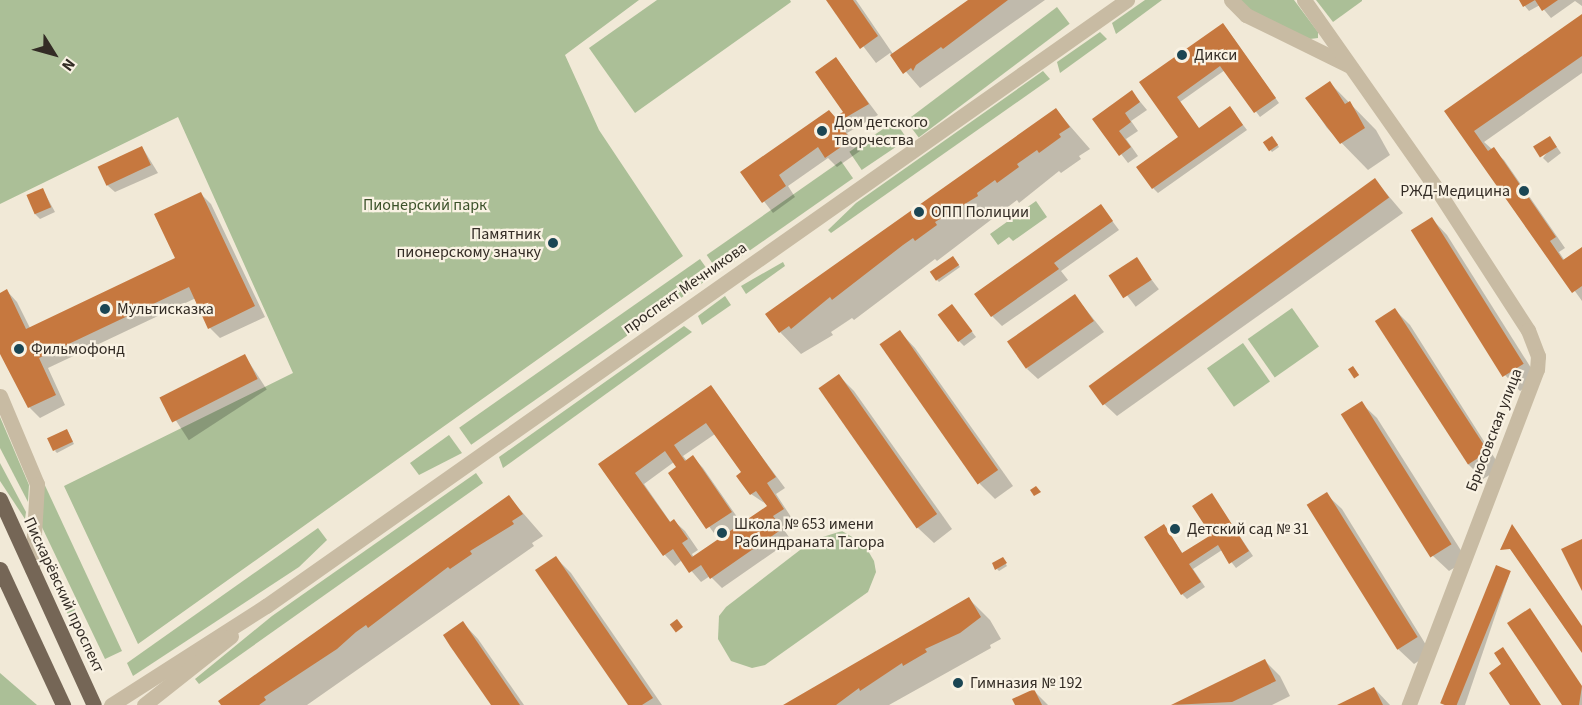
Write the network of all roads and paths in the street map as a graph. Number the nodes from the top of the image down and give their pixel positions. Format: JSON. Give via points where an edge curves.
{"nodes":[{"id":1,"x":1127,"y":0,"type":"edge"},
{"id":2,"x":1231,"y":0,"type":"edge"},
{"id":3,"x":1304,"y":0,"type":"edge"},
{"id":4,"x":1351,"y":67,"type":"junction"},
{"id":5,"x":0,"y":396,"type":"edge"},
{"id":6,"x":0,"y":499,"type":"edge"},
{"id":7,"x":0,"y":569,"type":"edge"},
{"id":8,"x":32,"y":569,"type":"junction"},
{"id":9,"x":266,"y":606,"type":"junction"},
{"id":10,"x":63,"y":705,"type":"edge"},
{"id":11,"x":94,"y":705,"type":"edge"},
{"id":12,"x":111,"y":705,"type":"edge"},
{"id":13,"x":144,"y":705,"type":"edge"},
{"id":14,"x":1409,"y":705,"type":"edge"}],
"edges":[{"from":1,"to":9,"type":"street","name":"проспект Мечникова"},
{"from":2,"to":4,"type":"street","name":"Брюсовская улица","via":[[1255,20]]},
{"from":3,"to":4,"type":"street","name":"Брюсовская улица"},
{"from":4,"to":14,"type":"street","name":"Брюсовская улица","via":[[1528,330],[1538,356],[1538,369]]},
{"from":5,"to":8,"type":"street","via":[[37,484]]},
{"from":6,"to":8,"type":"main road","name":"Пискарёвский проспект"},
{"from":7,"to":10,"type":"main road"},
{"from":8,"to":11,"type":"main road","name":"Пискарёвский проспект"},
{"from":9,"to":12,"type":"street","name":"проспект Мечникова"},
{"from":9,"to":13,"type":"street","name":"проспект Мечникова"}]}
